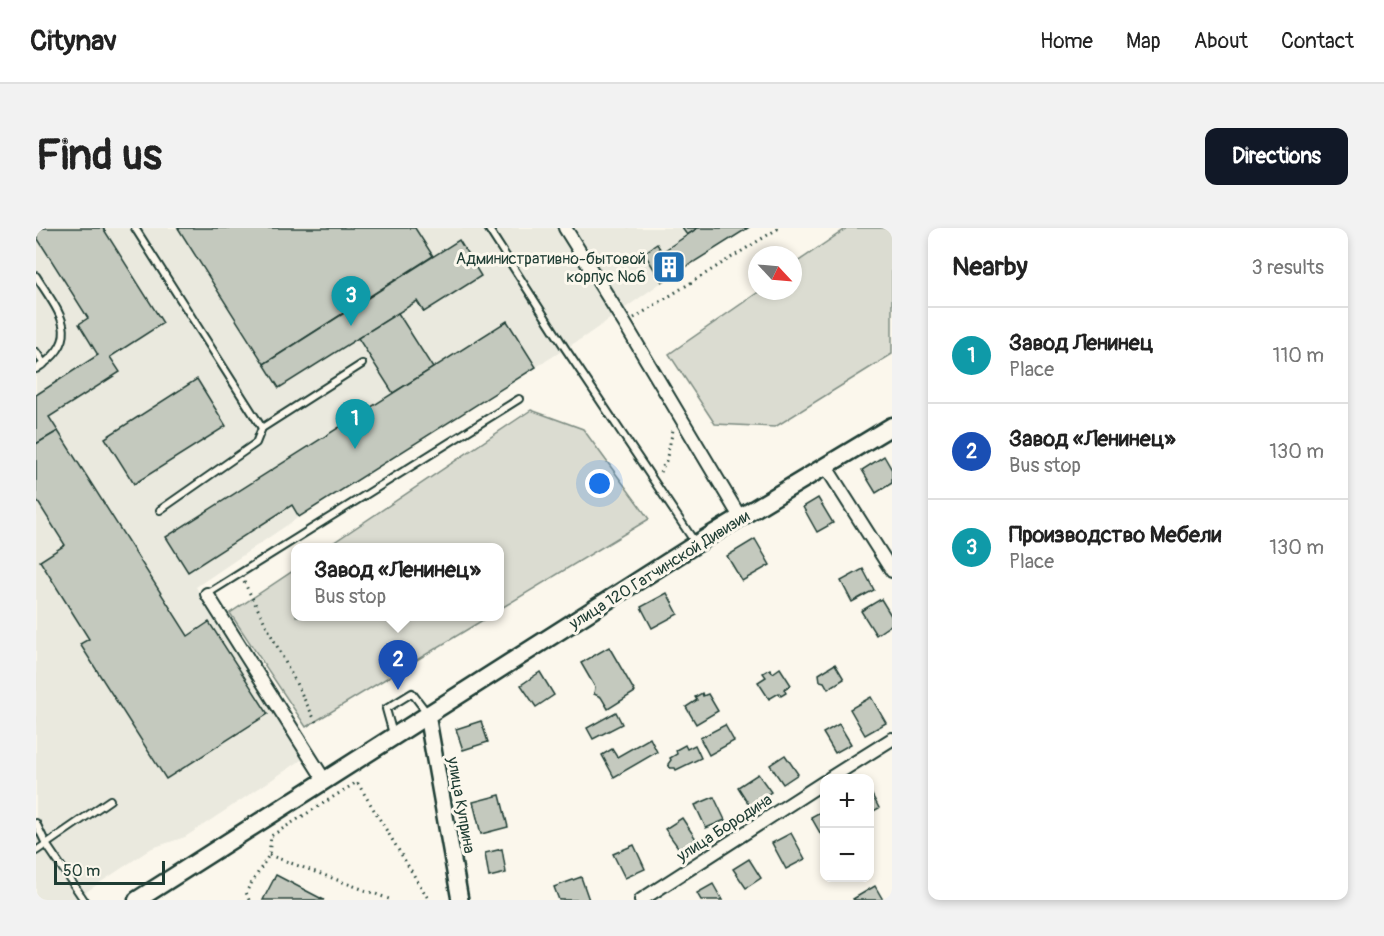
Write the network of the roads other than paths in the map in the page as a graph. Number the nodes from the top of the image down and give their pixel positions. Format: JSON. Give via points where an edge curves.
{"nodes":[{"id":1,"x":135,"y":228,"type":"edge"},
{"id":2,"x":488,"y":228,"type":"edge"},
{"id":3,"x":565,"y":228,"type":"edge"},
{"id":4,"x":36,"y":276,"type":"edge"},
{"id":5,"x":36,"y":352,"type":"edge"},
{"id":6,"x":44,"y":364,"type":"junction"},
{"id":7,"x":362,"y":364,"type":"dead end"},
{"id":8,"x":36,"y":369,"type":"edge"},
{"id":9,"x":519,"y":399,"type":"dead end"},
{"id":10,"x":892,"y":426,"type":"edge"},
{"id":11,"x":262,"y":428,"type":"junction"},
{"id":12,"x":826,"y":467,"type":"junction"},
{"id":13,"x":160,"y":510,"type":"dead end"},
{"id":14,"x":740,"y":517,"type":"junction"},
{"id":15,"x":696,"y":544,"type":"junction"},
{"id":16,"x":892,"y":571,"type":"edge"},
{"id":17,"x":207,"y":594,"type":"joint"},
{"id":18,"x":428,"y":715,"type":"junction"},
{"id":19,"x":394,"y":737,"type":"junction"},
{"id":20,"x":892,"y":739,"type":"edge"},
{"id":21,"x":836,"y":774,"type":"edge"},
{"id":22,"x":325,"y":781,"type":"junction"},
{"id":23,"x":820,"y":785,"type":"edge"},
{"id":24,"x":110,"y":800,"type":"dead end"},
{"id":25,"x":36,"y":823,"type":"edge"},
{"id":26,"x":46,"y":844,"type":"junction"},
{"id":27,"x":36,"y":851,"type":"edge"},
{"id":28,"x":84,"y":900,"type":"edge"},
{"id":29,"x":137,"y":900,"type":"edge"},
{"id":30,"x":460,"y":900,"type":"edge"},
{"id":31,"x":641,"y":900,"type":"edge"}],
"edges":[{"from":1,"to":11,"type":"lane"},
{"from":2,"to":15,"type":"lane"},
{"from":3,"to":14,"type":"street"},
{"from":4,"to":6,"type":"lane","via":[[62,318],[65,335]]},
{"from":5,"to":6,"type":"lane"},
{"from":6,"to":8,"type":"lane"},
{"from":7,"to":11,"type":"lane"},
{"from":9,"to":17,"type":"lane"},
{"from":10,"to":12,"type":"main road","name":"улица 120 Гатчинской Дивизии"},
{"from":11,"to":13,"type":"lane","via":[[256,443]]},
{"from":12,"to":14,"type":"main road","name":"улица 120 Гатчинской Дивизии"},
{"from":12,"to":16,"type":"street"},
{"from":14,"to":15,"type":"main road","name":"улица 120 Гатчинской Дивизии"},
{"from":15,"to":18,"type":"main road","name":"улица 120 Гатчинской Дивизии"},
{"from":17,"to":22,"type":"street"},
{"from":18,"to":19,"type":"main road","name":"улица 120 Гатчинской Дивизии"},
{"from":18,"to":19,"type":"lane","via":[[412,693],[386,709]]},
{"from":18,"to":30,"type":"street","name":"улица Куприна"},
{"from":19,"to":22,"type":"main road","name":"улица 120 Гатчинской Дивизии"},
{"from":20,"to":21,"type":"street"},
{"from":22,"to":29,"type":"main road","name":"улица 120 Гатчинской Дивизии"},
{"from":23,"to":31,"type":"street","name":"улица Бородина"},
{"from":24,"to":26,"type":"lane"},
{"from":25,"to":26,"type":"lane"},
{"from":26,"to":27,"type":"lane"},
{"from":26,"to":28,"type":"lane"}]}
